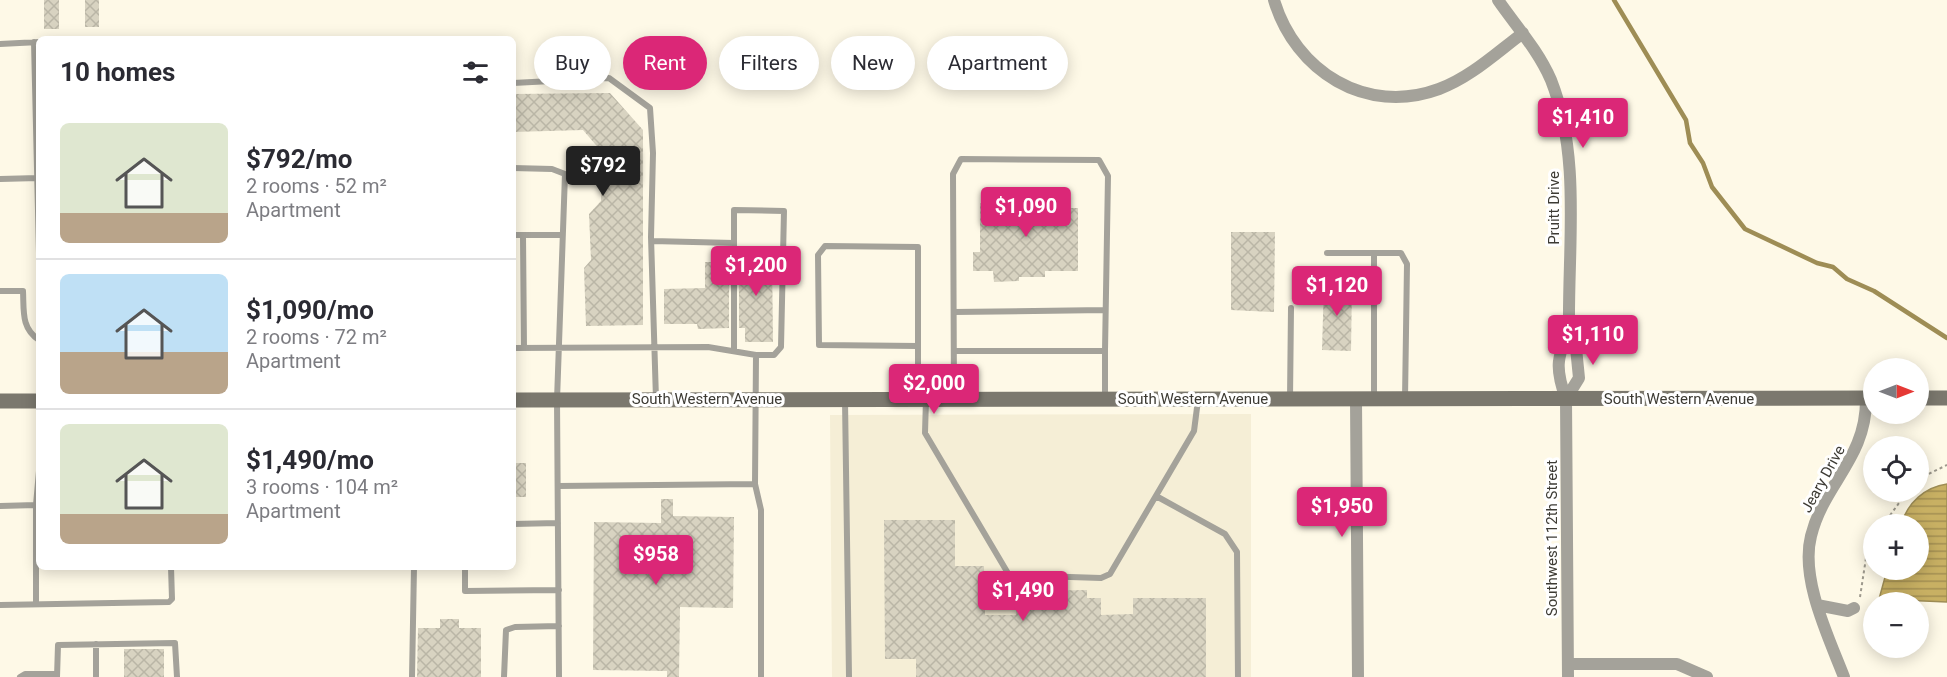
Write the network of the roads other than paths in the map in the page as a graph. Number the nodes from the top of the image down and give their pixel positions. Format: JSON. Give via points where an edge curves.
{"nodes":[{"id":1,"x":1274,"y":0,"type":"edge"},
{"id":2,"x":1498,"y":0,"type":"edge"},
{"id":3,"x":1523,"y":33,"type":"junction"},
{"id":4,"x":36,"y":42,"type":"edge"},
{"id":5,"x":0,"y":44,"type":"edge"},
{"id":6,"x":516,"y":84,"type":"edge"},
{"id":7,"x":516,"y":168,"type":"edge"},
{"id":8,"x":36,"y":178,"type":"edge"},
{"id":9,"x":0,"y":179,"type":"edge"},
{"id":10,"x":516,"y":235,"type":"edge"},
{"id":11,"x":523,"y":235,"type":"junction"},
{"id":12,"x":562,"y":235,"type":"junction"},
{"id":13,"x":652,"y":241,"type":"junction"},
{"id":14,"x":734,"y":243,"type":"junction"},
{"id":15,"x":1327,"y":253,"type":"dead end"},
{"id":16,"x":1374,"y":254,"type":"junction"},
{"id":17,"x":0,"y":291,"type":"edge"},
{"id":18,"x":1291,"y":308,"type":"dead end"},
{"id":19,"x":1105,"y":310,"type":"junction"},
{"id":20,"x":954,"y":312,"type":"junction"},
{"id":21,"x":1569,"y":326,"type":"junction"},
{"id":22,"x":36,"y":338,"type":"edge"},
{"id":23,"x":654,"y":346,"type":"junction"},
{"id":24,"x":918,"y":346,"type":"junction"},
{"id":25,"x":516,"y":348,"type":"edge"},
{"id":26,"x":524,"y":348,"type":"junction"},
{"id":27,"x":558,"y":348,"type":"junction"},
{"id":28,"x":734,"y":349,"type":"junction"},
{"id":29,"x":954,"y":351,"type":"junction"},
{"id":30,"x":1105,"y":351,"type":"junction"},
{"id":31,"x":756,"y":355,"type":"junction"},
{"id":32,"x":1863,"y":398,"type":"edge"},
{"id":33,"x":1929,"y":398,"type":"edge"},
{"id":34,"x":1947,"y":398,"type":"edge"},
{"id":35,"x":656,"y":399,"type":"junction"},
{"id":36,"x":753,"y":399,"type":"junction"},
{"id":37,"x":845,"y":399,"type":"junction"},
{"id":38,"x":922,"y":399,"type":"junction"},
{"id":39,"x":954,"y":399,"type":"junction"},
{"id":40,"x":1105,"y":399,"type":"junction"},
{"id":41,"x":1198,"y":399,"type":"junction"},
{"id":42,"x":1290,"y":399,"type":"junction"},
{"id":43,"x":1356,"y":399,"type":"junction"},
{"id":44,"x":1374,"y":399,"type":"junction"},
{"id":45,"x":1405,"y":399,"type":"junction"},
{"id":46,"x":1566,"y":399,"type":"junction"},
{"id":47,"x":516,"y":400,"type":"edge"},
{"id":48,"x":557,"y":400,"type":"junction"},
{"id":49,"x":0,"y":401,"type":"edge"},
{"id":50,"x":36,"y":401,"type":"edge"},
{"id":51,"x":1864,"y":424,"type":"edge"},
{"id":52,"x":755,"y":484,"type":"junction"},
{"id":53,"x":558,"y":486,"type":"junction"},
{"id":54,"x":1156,"y":496,"type":"junction"},
{"id":55,"x":36,"y":505,"type":"joint"},
{"id":56,"x":0,"y":506,"type":"edge"},
{"id":57,"x":558,"y":523,"type":"junction"},
{"id":58,"x":516,"y":524,"type":"edge"},
{"id":59,"x":171,"y":570,"type":"edge"},
{"id":60,"x":414,"y":570,"type":"edge"},
{"id":61,"x":465,"y":570,"type":"edge"},
{"id":62,"x":559,"y":590,"type":"junction"},
{"id":63,"x":36,"y":604,"type":"junction"},
{"id":64,"x":0,"y":605,"type":"edge"},
{"id":65,"x":1817,"y":605,"type":"junction"},
{"id":66,"x":1854,"y":609,"type":"road end"},
{"id":67,"x":559,"y":626,"type":"junction"},
{"id":68,"x":96,"y":644,"type":"junction"},
{"id":69,"x":1568,"y":664,"type":"junction"},
{"id":70,"x":57,"y":676,"type":"edge"},
{"id":71,"x":20,"y":677,"type":"edge"},
{"id":72,"x":96,"y":677,"type":"edge"},
{"id":73,"x":177,"y":677,"type":"edge"},
{"id":74,"x":412,"y":677,"type":"edge"},
{"id":75,"x":504,"y":677,"type":"edge"},
{"id":76,"x":559,"y":677,"type":"edge"},
{"id":77,"x":761,"y":677,"type":"edge"},
{"id":78,"x":849,"y":677,"type":"edge"},
{"id":79,"x":1238,"y":677,"type":"edge"},
{"id":80,"x":1358,"y":677,"type":"edge"},
{"id":81,"x":1568,"y":677,"type":"edge"},
{"id":82,"x":1707,"y":677,"type":"edge"},
{"id":83,"x":1844,"y":677,"type":"edge"}],
"edges":[{"from":1,"to":3,"type":"street","via":[[1289,38],[1310,62],[1334,79],[1377,96],[1410,96],[1440,89],[1477,68]]},
{"from":2,"to":3,"type":"street","name":"Pruitt Drive"},
{"from":3,"to":21,"type":"street","name":"Pruitt Drive","via":[[1551,80],[1568,149]]},
{"from":4,"to":5,"type":"lane"},
{"from":6,"to":13,"type":"lane","via":[[609,78],[650,108]]},
{"from":7,"to":12,"type":"lane","via":[[552,169],[565,174]]},
{"from":8,"to":9,"type":"lane"},
{"from":10,"to":11,"type":"lane"},
{"from":11,"to":12,"type":"lane"},
{"from":11,"to":26,"type":"lane"},
{"from":12,"to":27,"type":"lane"},
{"from":13,"to":14,"type":"lane"},
{"from":13,"to":23,"type":"lane"},
{"from":14,"to":28,"type":"lane"},
{"from":14,"to":31,"type":"lane","via":[[734,210],[784,211],[781,347],[774,355]]},
{"from":15,"to":16,"type":"lane"},
{"from":16,"to":44,"type":"lane"},
{"from":16,"to":45,"type":"lane","via":[[1401,253],[1407,264]]},
{"from":17,"to":22,"type":"lane","via":[[23,291],[25,325]]},
{"from":18,"to":42,"type":"lane"},
{"from":19,"to":20,"type":"lane"},
{"from":19,"to":20,"type":"lane","via":[[1108,176],[1099,160],[961,159],[953,174]]},
{"from":19,"to":30,"type":"lane"},
{"from":20,"to":29,"type":"lane"},
{"from":21,"to":46,"type":"street","name":"Pruitt Drive","via":[[1557,375]]},
{"from":21,"to":46,"type":"street","name":"Pruitt Drive","via":[[1580,378]]},
{"from":23,"to":27,"type":"lane"},
{"from":23,"to":28,"type":"lane"},
{"from":23,"to":35,"type":"lane"},
{"from":24,"to":24,"type":"lane","via":[[918,247],[825,246],[818,255],[819,345]]},
{"from":24,"to":38,"type":"lane"},
{"from":25,"to":26,"type":"lane"},
{"from":26,"to":27,"type":"lane"},
{"from":27,"to":48,"type":"lane"},
{"from":28,"to":31,"type":"lane"},
{"from":29,"to":30,"type":"lane"},
{"from":29,"to":39,"type":"lane"},
{"from":30,"to":40,"type":"lane"},
{"from":31,"to":36,"type":"lane"},
{"from":32,"to":46,"type":"main road","name":"South Western Avenue"},
{"from":33,"to":34,"type":"main road"},
{"from":35,"to":36,"type":"main road","name":"South Western Avenue"},
{"from":35,"to":48,"type":"main road","name":"South Western Avenue"},
{"from":36,"to":37,"type":"main road","name":"South Western Avenue"},
{"from":36,"to":52,"type":"lane"},
{"from":37,"to":38,"type":"main road","name":"South Western Avenue"},
{"from":37,"to":78,"type":"lane"},
{"from":38,"to":39,"type":"main road","name":"South Western Avenue"},
{"from":38,"to":54,"type":"lane","via":[[925,433],[1009,575],[1101,578],[1110,574]]},
{"from":39,"to":40,"type":"main road","name":"South Western Avenue"},
{"from":40,"to":41,"type":"main road","name":"South Western Avenue"},
{"from":41,"to":42,"type":"main road","name":"South Western Avenue"},
{"from":41,"to":54,"type":"lane","via":[[1194,431]]},
{"from":42,"to":43,"type":"main road","name":"South Western Avenue"},
{"from":43,"to":44,"type":"main road","name":"South Western Avenue"},
{"from":43,"to":80,"type":"street"},
{"from":44,"to":45,"type":"main road","name":"South Western Avenue"},
{"from":45,"to":46,"type":"main road","name":"South Western Avenue"},
{"from":46,"to":69,"type":"street","name":"Southwest 112th Street"},
{"from":47,"to":48,"type":"main road","name":"South Western Avenue"},
{"from":48,"to":53,"type":"lane"},
{"from":49,"to":50,"type":"main road"},
{"from":51,"to":65,"type":"street","name":"Jeary Drive","via":[[1858,445],[1822,506],[1810,537]]},
{"from":52,"to":53,"type":"lane"},
{"from":52,"to":77,"type":"lane","via":[[761,510]]},
{"from":53,"to":57,"type":"lane"},
{"from":54,"to":79,"type":"lane","via":[[1226,534],[1237,552]]},
{"from":55,"to":56,"type":"lane"},
{"from":55,"to":63,"type":"lane"},
{"from":57,"to":58,"type":"lane"},
{"from":57,"to":62,"type":"lane"},
{"from":59,"to":63,"type":"lane","via":[[169,602]]},
{"from":60,"to":74,"type":"lane"},
{"from":61,"to":62,"type":"lane","via":[[465,591]]},
{"from":62,"to":67,"type":"lane"},
{"from":63,"to":64,"type":"lane"},
{"from":65,"to":66,"type":"street"},
{"from":65,"to":83,"type":"street","name":"Jeary Drive"},
{"from":67,"to":75,"type":"lane","via":[[506,630]]},
{"from":67,"to":76,"type":"lane"},
{"from":68,"to":70,"type":"lane","via":[[58,645]]},
{"from":68,"to":72,"type":"lane"},
{"from":68,"to":73,"type":"lane","via":[[175,642]]},
{"from":69,"to":81,"type":"street","name":"Southwest 112th Street"},
{"from":69,"to":82,"type":"street","via":[[1677,664]]},
{"from":70,"to":71,"type":"lane"}]}
